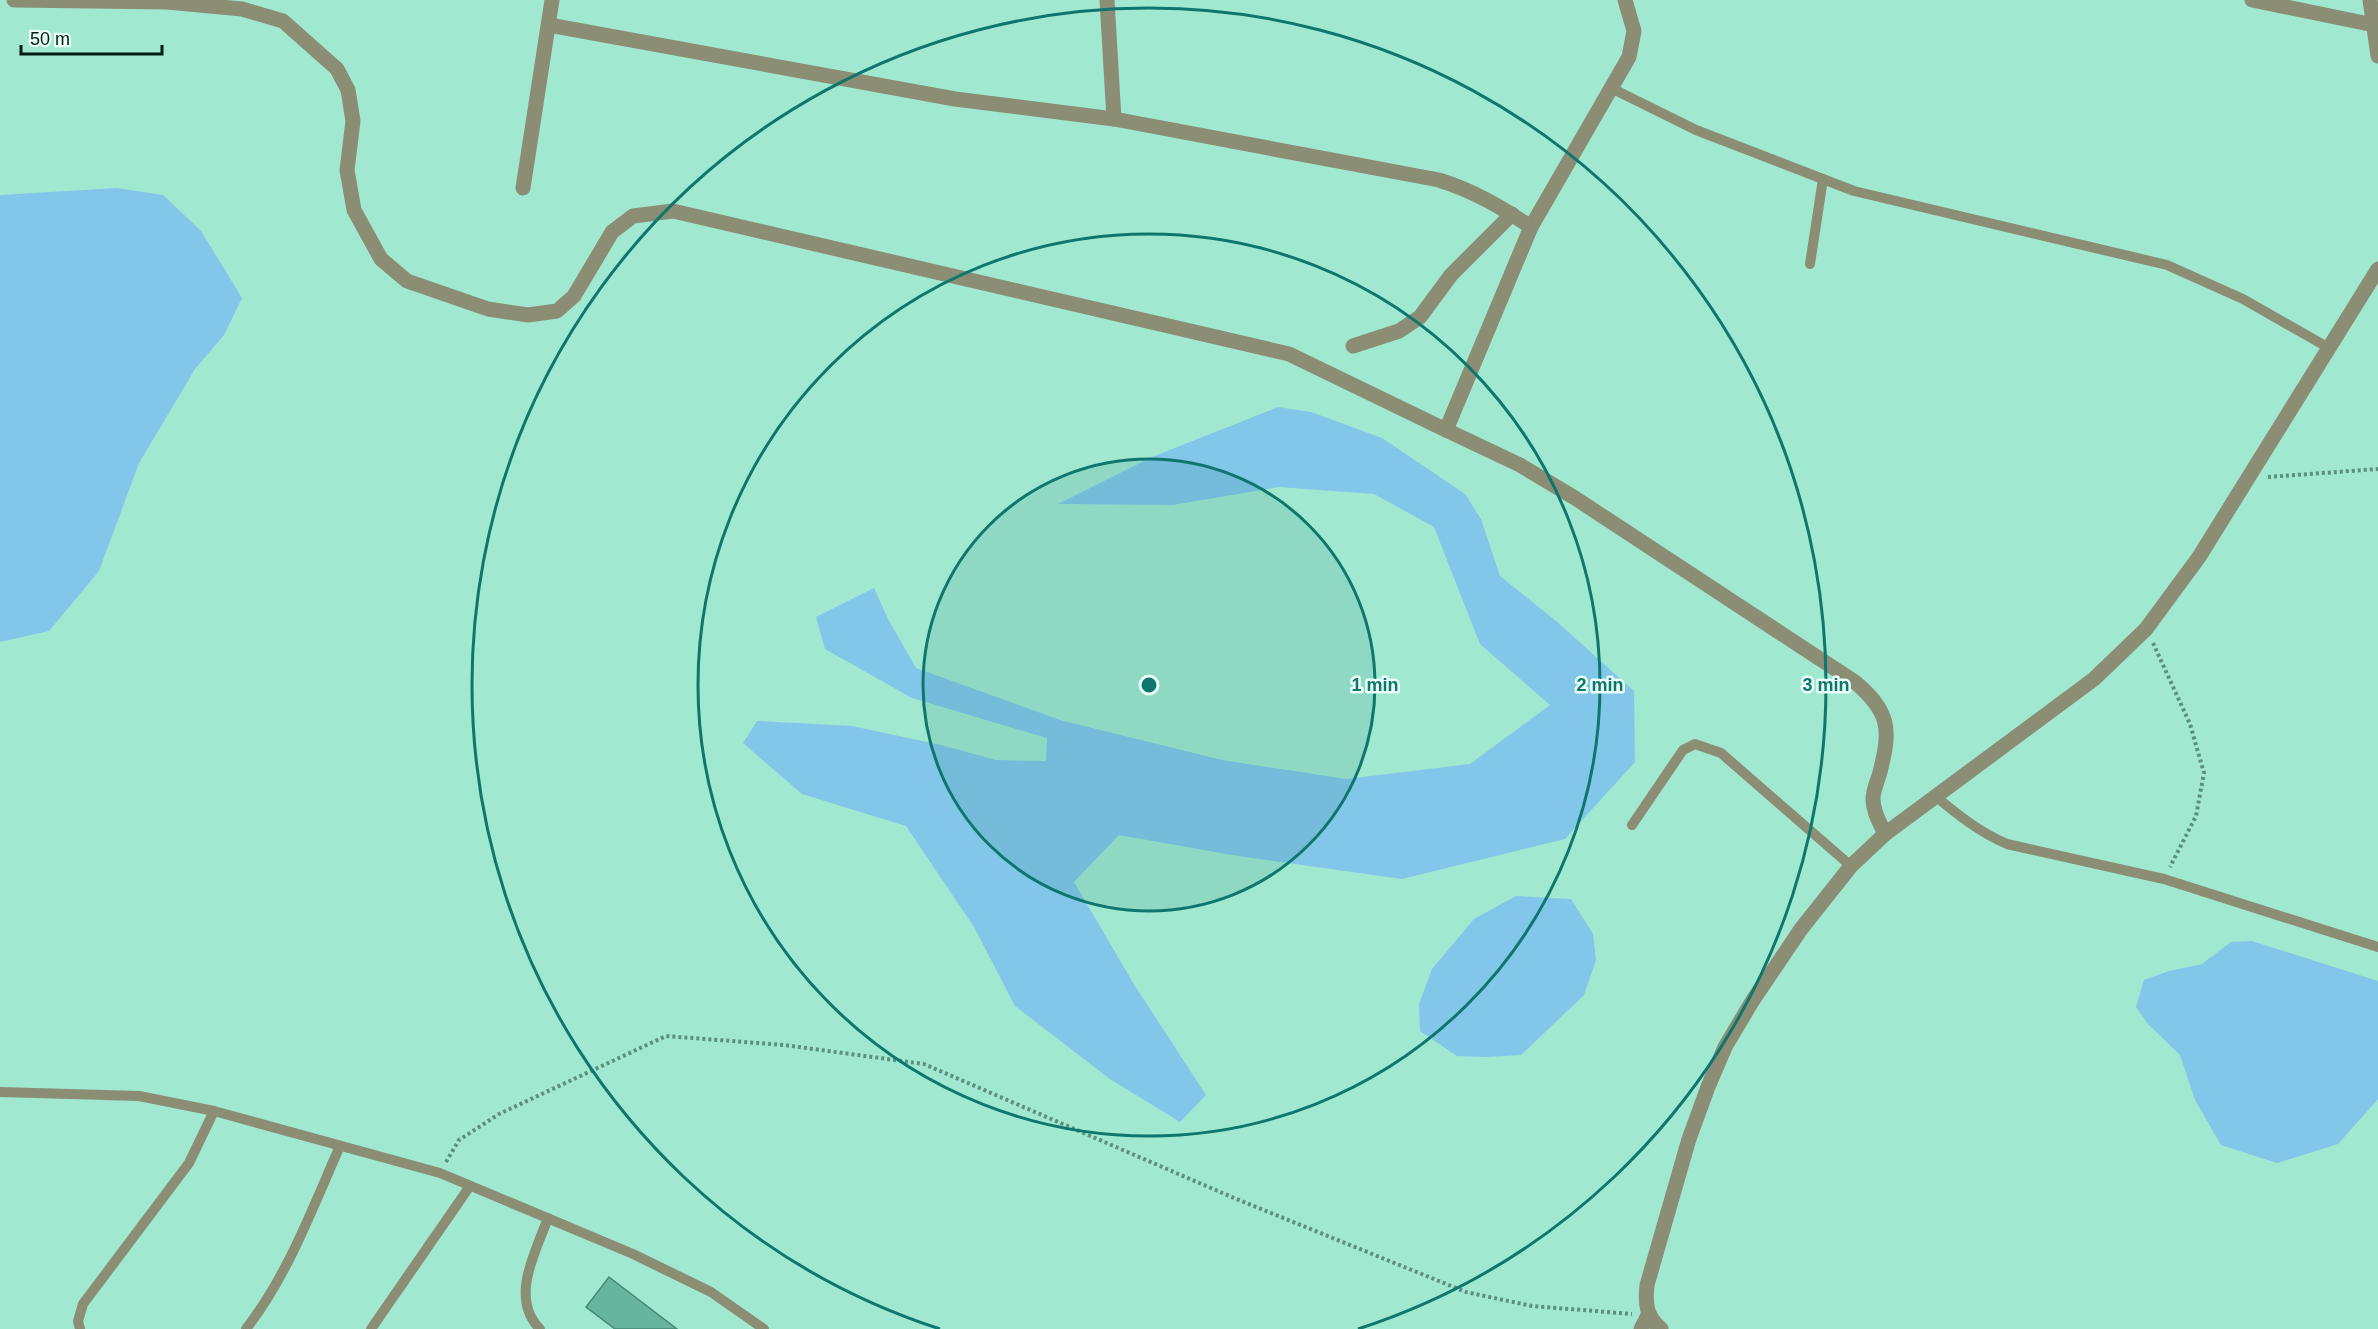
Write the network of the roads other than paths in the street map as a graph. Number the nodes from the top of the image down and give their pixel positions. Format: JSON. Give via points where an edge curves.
{"nodes":[{"id":1,"x":14,"y":0,"type":"edge"},
{"id":2,"x":552,"y":0,"type":"edge"},
{"id":3,"x":1107,"y":0,"type":"edge"},
{"id":4,"x":1626,"y":0,"type":"edge"},
{"id":5,"x":2252,"y":0,"type":"edge"},
{"id":6,"x":2370,"y":0,"type":"edge"},
{"id":7,"x":549,"y":25,"type":"junction"},
{"id":8,"x":2374,"y":25,"type":"junction"},
{"id":9,"x":2378,"y":56,"type":"edge"},
{"id":10,"x":1611,"y":88,"type":"junction"},
{"id":11,"x":1114,"y":119,"type":"junction"},
{"id":12,"x":1823,"y":179,"type":"junction"},
{"id":13,"x":523,"y":188,"type":"dead end"},
{"id":14,"x":1512,"y":214,"type":"junction"},
{"id":15,"x":1532,"y":227,"type":"junction"},
{"id":16,"x":1810,"y":264,"type":"dead end"},
{"id":17,"x":2378,"y":269,"type":"edge"},
{"id":18,"x":1353,"y":346,"type":"dead end"},
{"id":19,"x":2329,"y":348,"type":"junction"},
{"id":20,"x":1446,"y":430,"type":"junction"},
{"id":21,"x":1934,"y":795,"type":"junction"},
{"id":22,"x":1632,"y":825,"type":"dead end"},
{"id":23,"x":1885,"y":834,"type":"junction"},
{"id":24,"x":1851,"y":866,"type":"junction"},
{"id":25,"x":2378,"y":947,"type":"edge"},
{"id":26,"x":0,"y":1092,"type":"edge"},
{"id":27,"x":214,"y":1111,"type":"junction"},
{"id":28,"x":340,"y":1146,"type":"junction"},
{"id":29,"x":470,"y":1186,"type":"junction"},
{"id":30,"x":548,"y":1218,"type":"junction"},
{"id":31,"x":1645,"y":1322,"type":"edge"},
{"id":32,"x":80,"y":1329,"type":"edge"},
{"id":33,"x":246,"y":1329,"type":"edge"},
{"id":34,"x":370,"y":1329,"type":"edge"},
{"id":35,"x":540,"y":1329,"type":"edge"},
{"id":36,"x":764,"y":1329,"type":"edge"},
{"id":37,"x":1661,"y":1329,"type":"edge"}],
"edges":[{"from":1,"to":20,"type":"street","via":[[167,2],[242,9],[283,21],[337,69],[348,90],[353,121],[347,170],[352,200],[381,259],[407,280],[488,309],[528,315],[557,311],[574,296],[612,232],[633,216],[673,212],[1289,354]]},
{"from":2,"to":7,"type":"street"},
{"from":3,"to":11,"type":"street"},
{"from":4,"to":10,"type":"street","via":[[1634,31],[1629,57]]},
{"from":5,"to":8,"type":"street"},
{"from":6,"to":8,"type":"street"},
{"from":7,"to":11,"type":"street","via":[[955,99]]},
{"from":7,"to":13,"type":"street"},
{"from":8,"to":9,"type":"street"},
{"from":10,"to":12,"type":"lane","via":[[1696,130]]},
{"from":10,"to":15,"type":"street"},
{"from":11,"to":14,"type":"street","via":[[1439,180],[1468,189]]},
{"from":12,"to":16,"type":"lane"},
{"from":12,"to":19,"type":"lane","via":[[1854,191],[2167,265],[2243,299]]},
{"from":14,"to":15,"type":"street"},
{"from":14,"to":18,"type":"street","via":[[1451,275],[1420,317],[1399,331]]},
{"from":15,"to":20,"type":"street"},
{"from":17,"to":19,"type":"street"},
{"from":19,"to":21,"type":"street","via":[[2199,557],[2146,629],[2094,679]]},
{"from":20,"to":23,"type":"street","via":[[1520,465],[1575,498],[1872,696],[1885,721],[1888,740],[1873,798],[1876,817]]},
{"from":21,"to":23,"type":"street"},
{"from":21,"to":25,"type":"lane","via":[[1964,821],[2007,844],[2164,879]]},
{"from":22,"to":24,"type":"lane","via":[[1683,750],[1695,744],[1721,753]]},
{"from":23,"to":24,"type":"street"},
{"from":24,"to":31,"type":"street","via":[[1801,929],[1725,1047],[1689,1139],[1647,1285]]},
{"from":26,"to":27,"type":"lane","via":[[139,1096]]},
{"from":27,"to":28,"type":"lane"},
{"from":27,"to":32,"type":"lane","via":[[189,1163],[84,1304],[78,1321]]},
{"from":28,"to":29,"type":"lane","via":[[440,1173]]},
{"from":28,"to":33,"type":"lane","via":[[285,1268]]},
{"from":29,"to":30,"type":"lane"},
{"from":29,"to":34,"type":"lane"},
{"from":30,"to":35,"type":"lane","via":[[525,1281],[527,1303]]},
{"from":30,"to":36,"type":"lane","via":[[711,1292]]},
{"from":31,"to":37,"type":"street"}]}
